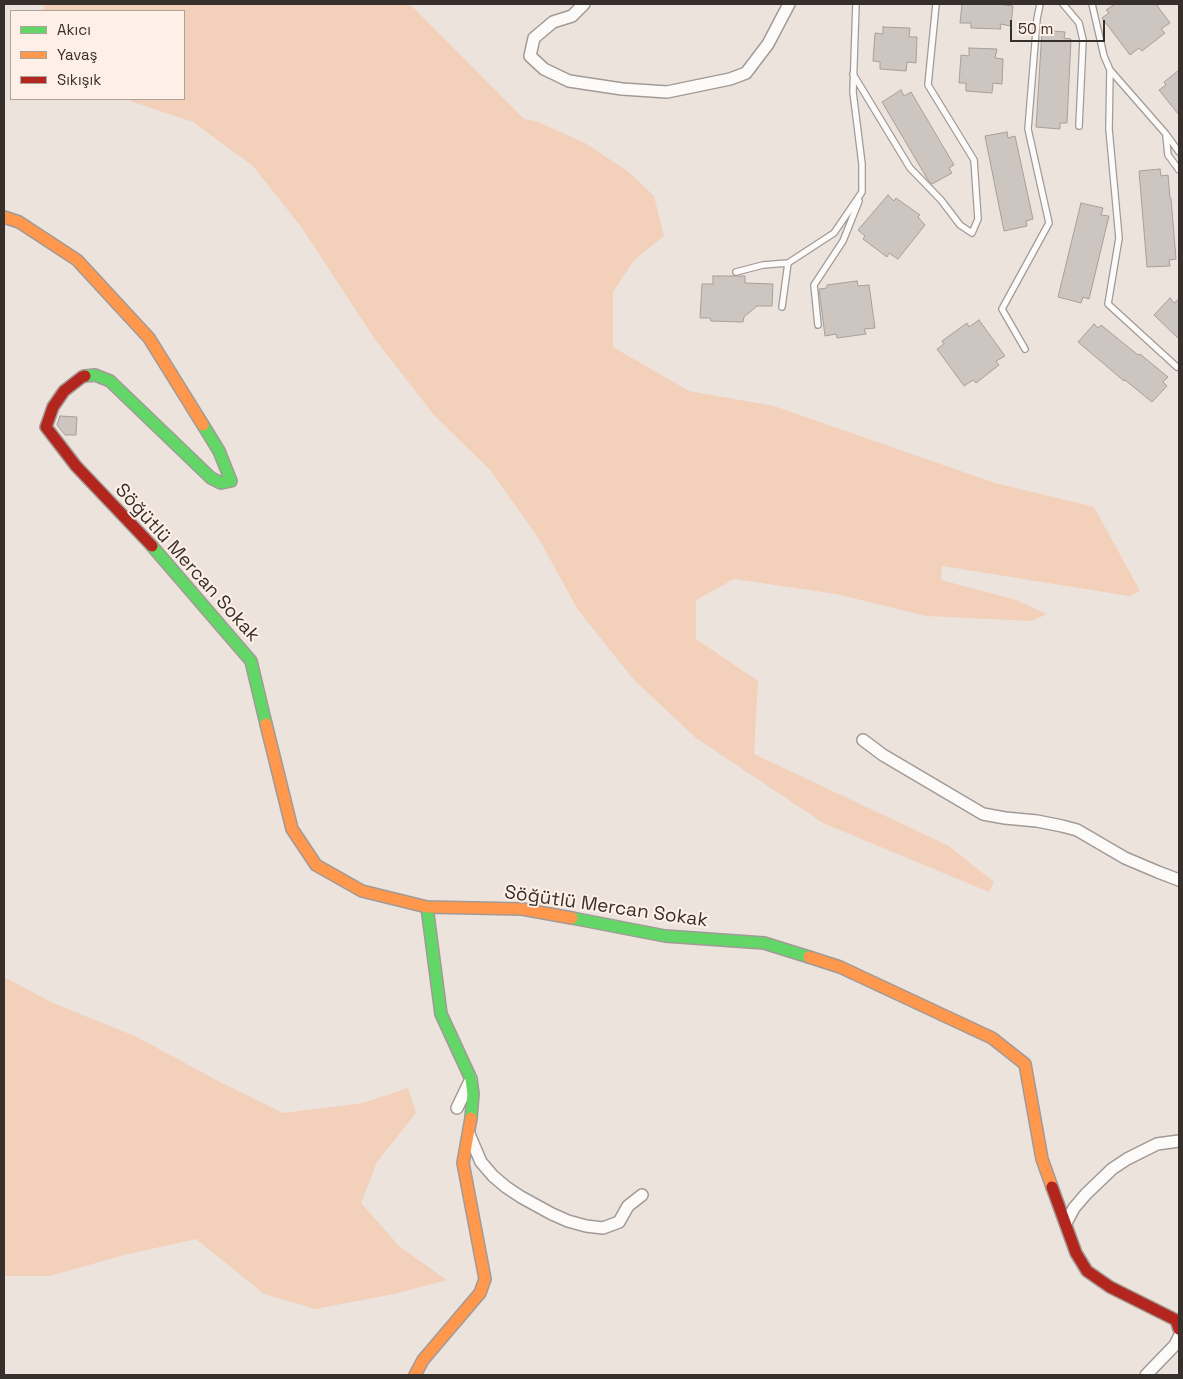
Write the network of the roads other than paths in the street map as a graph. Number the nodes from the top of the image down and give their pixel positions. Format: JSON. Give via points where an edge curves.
{"nodes":[{"id":1,"x":584,"y":4,"type":"edge"},
{"id":2,"x":789,"y":4,"type":"edge"},
{"id":3,"x":856,"y":4,"type":"edge"},
{"id":4,"x":936,"y":4,"type":"edge"},
{"id":5,"x":1040,"y":4,"type":"edge"},
{"id":6,"x":1062,"y":4,"type":"edge"},
{"id":7,"x":1092,"y":4,"type":"edge"},
{"id":8,"x":1110,"y":70,"type":"junction"},
{"id":9,"x":853,"y":74,"type":"junction"},
{"id":10,"x":1079,"y":126,"type":"dead end"},
{"id":11,"x":1166,"y":134,"type":"junction"},
{"id":12,"x":1179,"y":152,"type":"edge"},
{"id":13,"x":1179,"y":170,"type":"edge"},
{"id":14,"x":862,"y":192,"type":"junction"},
{"id":15,"x":4,"y":217,"type":"edge"},
{"id":16,"x":788,"y":263,"type":"junction"},
{"id":17,"x":736,"y":272,"type":"dead end"},
{"id":18,"x":782,"y":307,"type":"dead end"},
{"id":19,"x":818,"y":325,"type":"dead end"},
{"id":20,"x":1025,"y":349,"type":"dead end"},
{"id":21,"x":1177,"y":367,"type":"dead end"},
{"id":22,"x":863,"y":740,"type":"dead end"},
{"id":23,"x":1179,"y":880,"type":"edge"},
{"id":24,"x":427,"y":908,"type":"junction"},
{"id":25,"x":471,"y":1079,"type":"junction"},
{"id":26,"x":457,"y":1108,"type":"dead end"},
{"id":27,"x":469,"y":1132,"type":"junction"},
{"id":28,"x":1179,"y":1141,"type":"edge"},
{"id":29,"x":642,"y":1195,"type":"dead end"},
{"id":30,"x":1066,"y":1223,"type":"junction"},
{"id":31,"x":1179,"y":1329,"type":"edge"},
{"id":32,"x":1179,"y":1337,"type":"edge"},
{"id":33,"x":415,"y":1375,"type":"edge"},
{"id":34,"x":1146,"y":1375,"type":"edge"}],
"edges":[{"from":1,"to":2,"type":"street","via":[[572,16],[553,22],[534,38],[530,56],[544,69],[569,81],[667,92],[746,73],[768,44]]},
{"from":3,"to":9,"type":"lane"},
{"from":4,"to":9,"type":"lane","via":[[928,84],[974,160],[978,219],[972,232],[960,225],[910,168]]},
{"from":5,"to":20,"type":"lane","via":[[1028,129],[1049,223],[1002,309]]},
{"from":6,"to":10,"type":"lane","via":[[1079,23],[1083,40]]},
{"from":7,"to":8,"type":"lane"},
{"from":8,"to":11,"type":"lane"},
{"from":8,"to":21,"type":"lane","via":[[1109,129],[1119,238],[1108,304]]},
{"from":9,"to":14,"type":"lane"},
{"from":11,"to":12,"type":"lane"},
{"from":11,"to":13,"type":"lane","via":[[1168,155]]},
{"from":14,"to":16,"type":"lane","via":[[834,233]]},
{"from":14,"to":19,"type":"lane","via":[[844,241],[814,285]]},
{"from":15,"to":24,"type":"street","name":"Söğütlü Mercan Sokak","via":[[19,222],[77,260],[149,338],[219,451],[231,481],[221,483],[211,478],[110,381],[95,375],[82,377],[64,391],[53,407],[46,427],[76,466],[160,555],[252,662],[292,829],[316,865],[362,891]]},
{"from":16,"to":17,"type":"lane"},
{"from":16,"to":18,"type":"lane"},
{"from":22,"to":23,"type":"street","via":[[883,756],[983,814],[1077,830],[1125,858]]},
{"from":24,"to":25,"type":"street","via":[[441,1014]]},
{"from":24,"to":30,"type":"street","name":"Söğütlü Mercan Sokak","via":[[522,909],[665,936],[764,943],[840,967],[992,1038],[1025,1064],[1042,1159]]},
{"from":25,"to":26,"type":"street"},
{"from":25,"to":27,"type":"street","via":[[473,1094]]},
{"from":27,"to":29,"type":"street","via":[[481,1162],[493,1176],[521,1197],[568,1221],[603,1228],[619,1222],[628,1206]]},
{"from":27,"to":33,"type":"street","via":[[463,1163],[485,1279],[480,1293],[423,1360]]},
{"from":28,"to":30,"type":"street","via":[[1158,1144],[1112,1169],[1074,1208]]},
{"from":30,"to":31,"type":"street","name":"Söğütlü Mercan Sokak","via":[[1076,1253],[1087,1271],[1110,1287],[1176,1320]]},
{"from":32,"to":34,"type":"street"}]}
